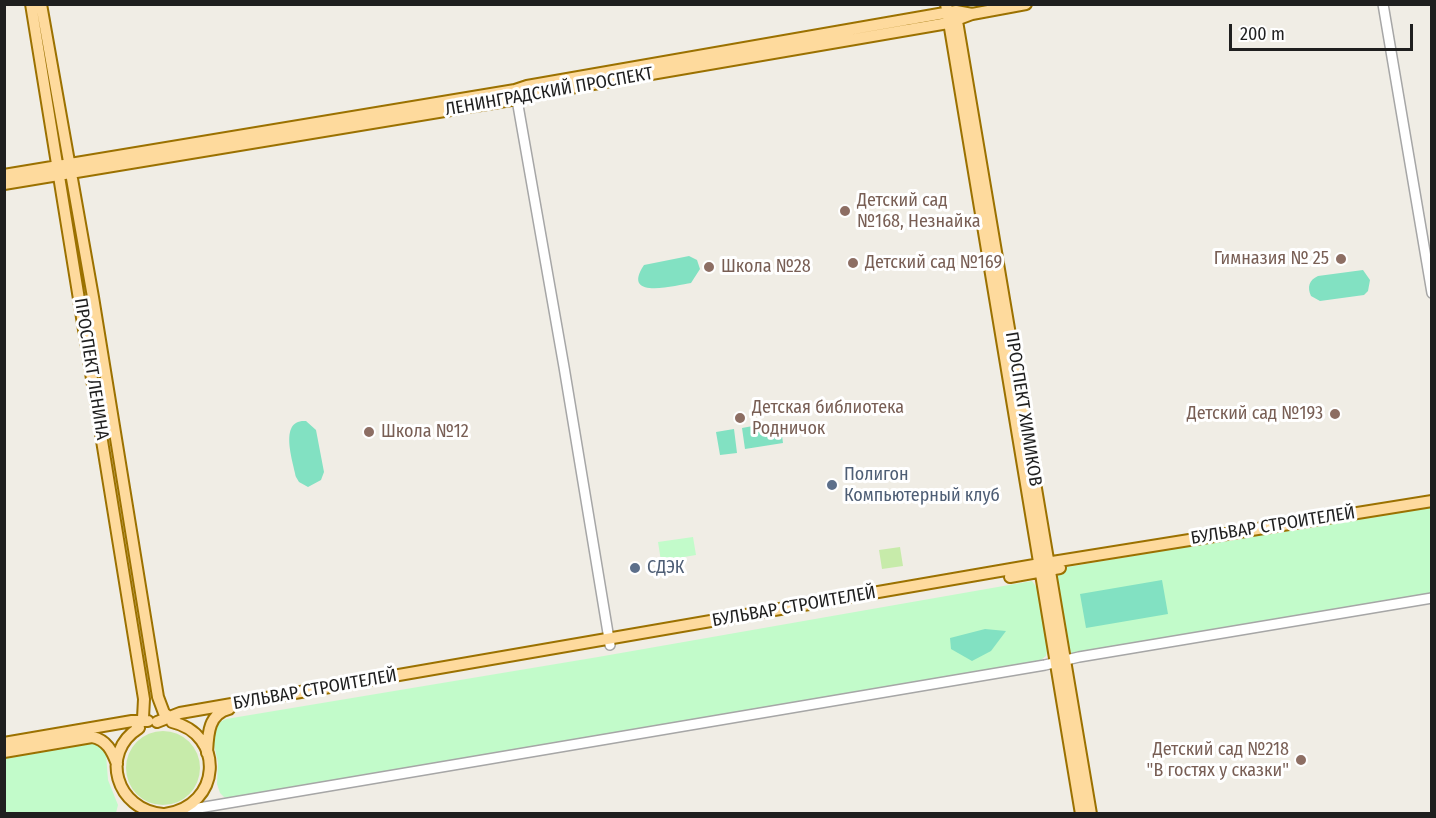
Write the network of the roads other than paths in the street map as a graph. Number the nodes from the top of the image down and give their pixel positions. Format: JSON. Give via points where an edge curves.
{"nodes":[{"id":1,"x":31,"y":4,"type":"edge"},
{"id":2,"x":41,"y":4,"type":"edge"},
{"id":3,"x":1026,"y":4,"type":"edge"},
{"id":4,"x":1383,"y":4,"type":"edge"},
{"id":5,"x":951,"y":13,"type":"edge"},
{"id":6,"x":516,"y":95,"type":"junction"},
{"id":7,"x":70,"y":169,"type":"junction"},
{"id":8,"x":58,"y":171,"type":"junction"},
{"id":9,"x":4,"y":175,"type":"edge"},
{"id":10,"x":4,"y":184,"type":"edge"},
{"id":11,"x":1431,"y":293,"type":"edge"},
{"id":12,"x":1431,"y":503,"type":"edge"},
{"id":13,"x":1045,"y":567,"type":"junction"},
{"id":14,"x":1431,"y":598,"type":"edge"},
{"id":15,"x":609,"y":642,"type":"junction"},
{"id":16,"x":1060,"y":662,"type":"junction"},
{"id":17,"x":142,"y":720,"type":"junction"},
{"id":18,"x":160,"y":720,"type":"junction"},
{"id":19,"x":135,"y":731,"type":"junction"},
{"id":20,"x":4,"y":743,"type":"edge"},
{"id":21,"x":4,"y":752,"type":"edge"},
{"id":22,"x":207,"y":753,"type":"junction"},
{"id":23,"x":117,"y":764,"type":"junction"},
{"id":24,"x":185,"y":810,"type":"edge"},
{"id":25,"x":149,"y":812,"type":"edge"},
{"id":26,"x":164,"y":813,"type":"edge"},
{"id":27,"x":1082,"y":813,"type":"edge"},
{"id":28,"x":1091,"y":813,"type":"edge"}],
"edges":[{"from":1,"to":8,"type":"main road","name":"ПРОСПЕКТ ЛЕНИНА"},
{"from":2,"to":7,"type":"main road","name":"ПРОСПЕКТ ЛЕНИНА"},
{"from":3,"to":5,"type":"main road","via":[[972,14]]},
{"from":4,"to":11,"type":"street"},
{"from":5,"to":6,"type":"main road","name":"ЛЕНИНГРАДСКИЙ ПРОСПЕКТ","via":[[527,86]]},
{"from":5,"to":13,"type":"main road","name":"ПРОСПЕКТ ХИМИКОВ"},
{"from":6,"to":7,"type":"main road","name":"ЛЕНИНГРАДСКИЙ ПРОСПЕКТ"},
{"from":6,"to":15,"type":"street"},
{"from":7,"to":8,"type":"main road","name":"ЛЕНИНГРАДСКИЙ ПРОСПЕКТ"},
{"from":7,"to":18,"type":"main road","name":"ПРОСПЕКТ ЛЕНИНА"},
{"from":8,"to":9,"type":"main road"},
{"from":8,"to":10,"type":"main road"},
{"from":8,"to":17,"type":"main road","name":"ПРОСПЕКТ ЛЕНИНА","via":[[143,688]]},
{"from":12,"to":13,"type":"main road","name":"БУЛЬВАР СТРОИТЕЛЕЙ"},
{"from":13,"to":15,"type":"main road","name":"БУЛЬВАР СТРОИТЕЛЕЙ"},
{"from":13,"to":16,"type":"main road","name":"ПРОСПЕКТ ХИМИКОВ"},
{"from":14,"to":16,"type":"street"},
{"from":15,"to":18,"type":"main road","name":"БУЛЬВАР СТРОИТЕЛЕЙ","via":[[235,703]]},
{"from":15,"to":22,"type":"main road","name":"БУЛЬВАР СТРОИТЕЛЕЙ","via":[[225,710],[212,722]]},
{"from":16,"to":24,"type":"street"},
{"from":16,"to":27,"type":"main road","name":"ПРОСПЕКТ ХИМИКОВ"},
{"from":16,"to":28,"type":"main road","name":"ПРОСПЕКТ ХИМИКОВ"},
{"from":17,"to":18,"type":"main road","name":"БУЛЬВАР СТРОИТЕЛЕЙ"},
{"from":17,"to":19,"type":"main road"},
{"from":17,"to":20,"type":"main road","name":"БУЛЬВАР СТРОИТЕЛЕЙ"},
{"from":18,"to":19,"type":"main road"},
{"from":18,"to":22,"type":"main road","via":[[177,723],[194,733]]},
{"from":19,"to":23,"type":"main road","via":[[125,742]]},
{"from":21,"to":23,"type":"main road","via":[[92,737],[108,746]]},
{"from":22,"to":24,"type":"main road","via":[[210,770],[203,793]]},
{"from":23,"to":25,"type":"main road","via":[[124,793]]},
{"from":24,"to":26,"type":"main road"},
{"from":25,"to":26,"type":"main road"}]}
